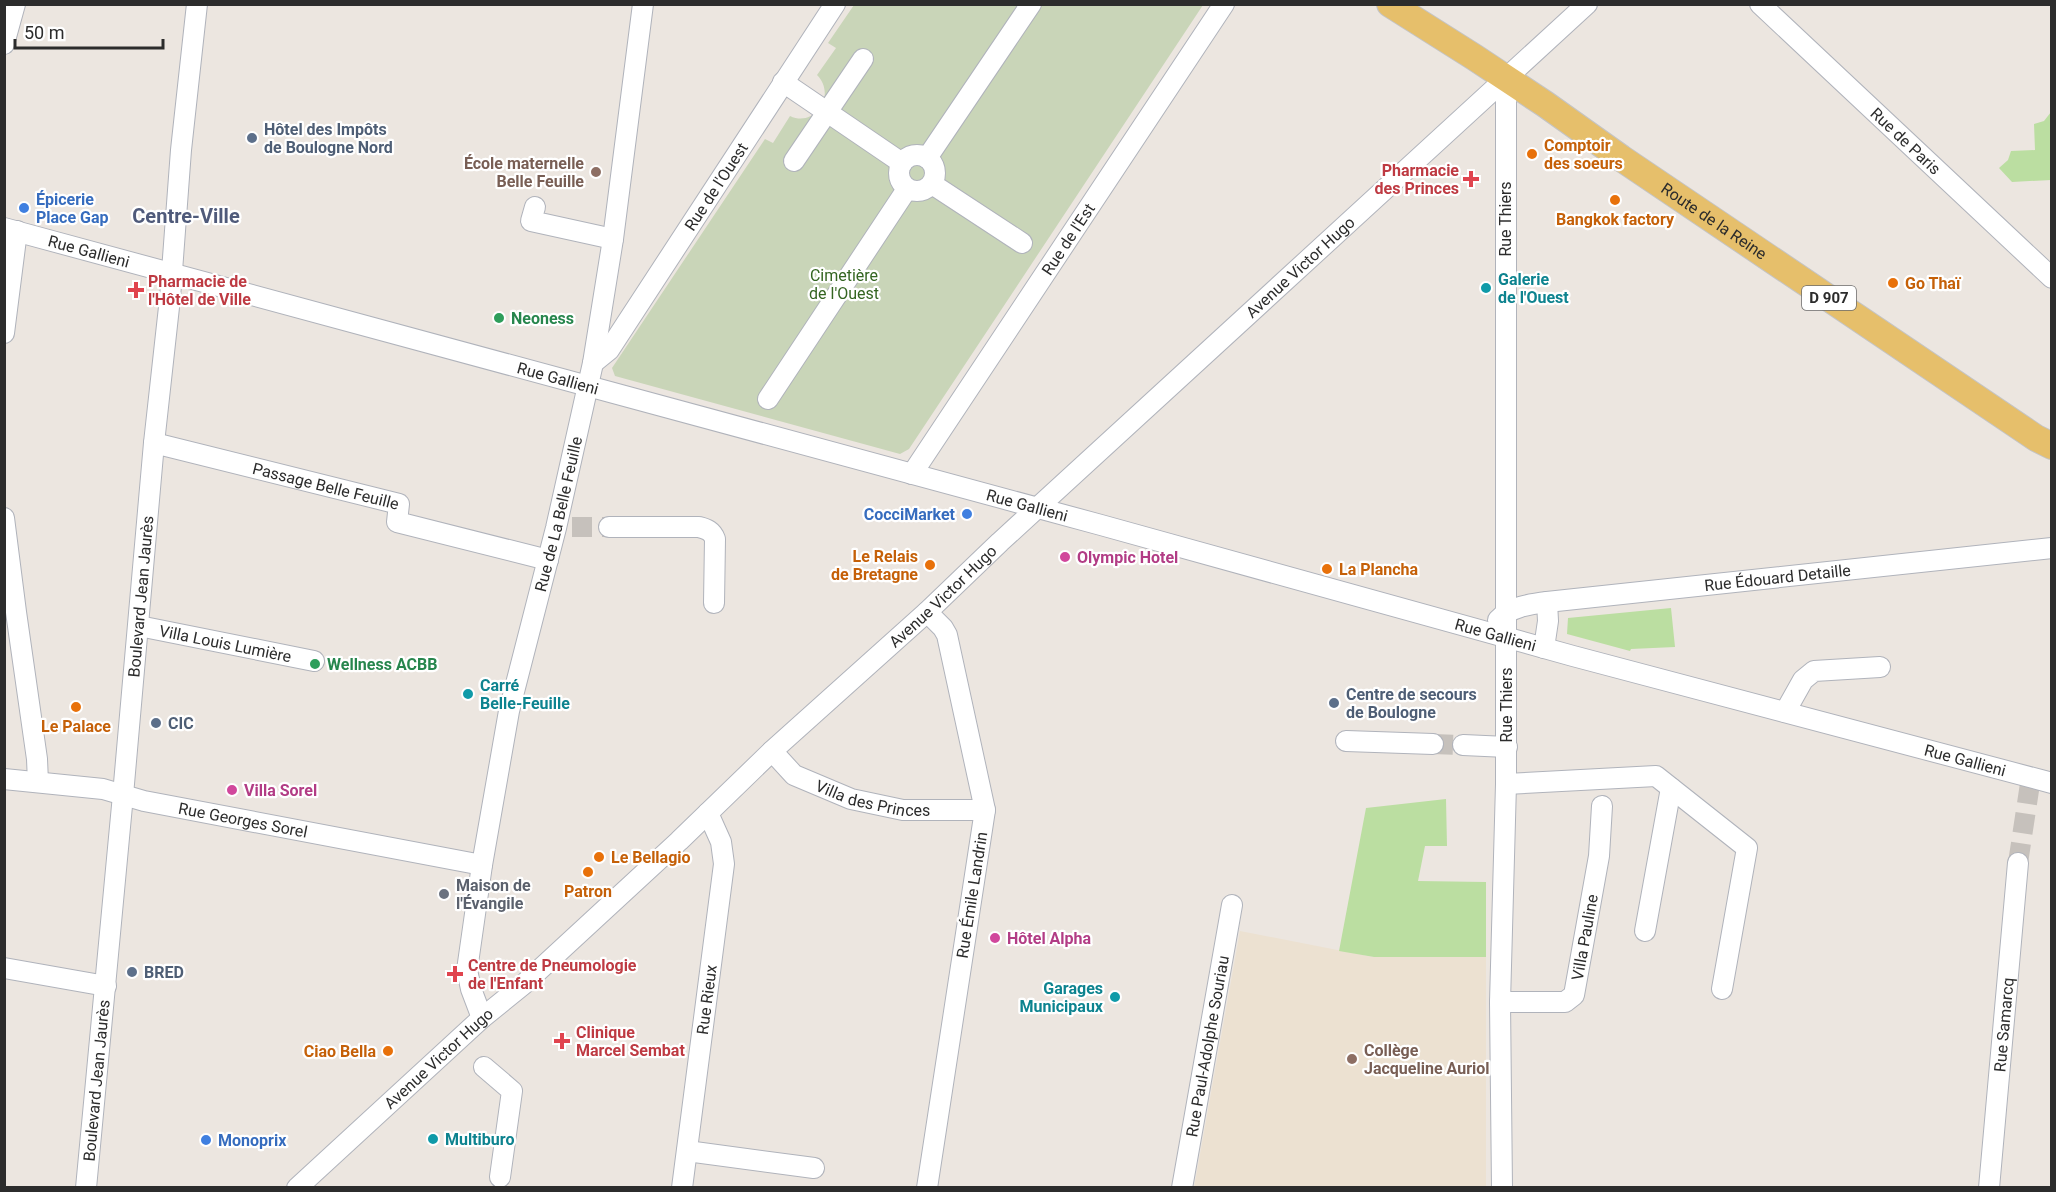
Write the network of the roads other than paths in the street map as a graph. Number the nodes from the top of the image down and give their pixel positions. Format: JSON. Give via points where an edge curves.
{"nodes":[{"id":1,"x":15,"y":4,"type":"edge"},
{"id":2,"x":196,"y":4,"type":"edge"},
{"id":3,"x":643,"y":4,"type":"edge"},
{"id":4,"x":835,"y":4,"type":"edge"},
{"id":5,"x":1030,"y":4,"type":"edge"},
{"id":6,"x":1224,"y":4,"type":"edge"},
{"id":7,"x":1390,"y":4,"type":"edge"},
{"id":8,"x":1587,"y":4,"type":"edge"},
{"id":9,"x":1760,"y":4,"type":"edge"},
{"id":10,"x":4,"y":44,"type":"edge"},
{"id":11,"x":863,"y":59,"type":"dead end"},
{"id":12,"x":1506,"y":78,"type":"junction"},
{"id":13,"x":783,"y":82,"type":"junction"},
{"id":14,"x":827,"y":112,"type":"junction"},
{"id":15,"x":927,"y":158,"type":"junction"},
{"id":16,"x":794,"y":161,"type":"dead end"},
{"id":17,"x":902,"y":163,"type":"junction"},
{"id":18,"x":932,"y":184,"type":"junction"},
{"id":19,"x":907,"y":189,"type":"junction"},
{"id":20,"x":541,"y":209,"type":"dead end"},
{"id":21,"x":10,"y":229,"type":"edge"},
{"id":22,"x":613,"y":235,"type":"junction"},
{"id":23,"x":1022,"y":243,"type":"dead end"},
{"id":24,"x":172,"y":273,"type":"junction"},
{"id":25,"x":2052,"y":278,"type":"edge"},
{"id":26,"x":4,"y":333,"type":"edge"},
{"id":27,"x":593,"y":363,"type":"junction"},
{"id":28,"x":587,"y":386,"type":"junction"},
{"id":29,"x":768,"y":399,"type":"dead end"},
{"id":30,"x":154,"y":443,"type":"junction"},
{"id":31,"x":2047,"y":445,"type":"edge"},
{"id":32,"x":912,"y":474,"type":"junction"},
{"id":33,"x":1037,"y":508,"type":"junction"},
{"id":34,"x":4,"y":518,"type":"edge"},
{"id":35,"x":609,"y":527,"type":"tunnel mouth"},
{"id":36,"x":2052,"y":548,"type":"edge"},
{"id":37,"x":548,"y":560,"type":"junction"},
{"id":38,"x":4,"y":590,"type":"edge"},
{"id":39,"x":1547,"y":602,"type":"junction"},
{"id":40,"x":714,"y":603,"type":"dead end"},
{"id":41,"x":16,"y":612,"type":"junction"},
{"id":42,"x":927,"y":612,"type":"junction"},
{"id":43,"x":1505,"y":613,"type":"junction"},
{"id":44,"x":139,"y":626,"type":"junction"},
{"id":45,"x":1496,"y":635,"type":"junction"},
{"id":46,"x":1544,"y":648,"type":"junction"},
{"id":47,"x":314,"y":661,"type":"dead end"},
{"id":48,"x":1880,"y":667,"type":"dead end"},
{"id":49,"x":1785,"y":712,"type":"junction"},
{"id":50,"x":1346,"y":741,"type":"dead end"},
{"id":51,"x":1433,"y":744,"type":"tunnel mouth"},
{"id":52,"x":1463,"y":745,"type":"tunnel mouth"},
{"id":53,"x":1507,"y":747,"type":"junction"},
{"id":54,"x":772,"y":751,"type":"junction"},
{"id":55,"x":4,"y":779,"type":"edge"},
{"id":56,"x":38,"y":782,"type":"junction"},
{"id":57,"x":2052,"y":783,"type":"edge"},
{"id":58,"x":1506,"y":784,"type":"junction"},
{"id":59,"x":1671,"y":788,"type":"junction"},
{"id":60,"x":123,"y":795,"type":"junction"},
{"id":61,"x":1602,"y":806,"type":"dead end"},
{"id":62,"x":985,"y":810,"type":"junction"},
{"id":63,"x":708,"y":813,"type":"junction"},
{"id":64,"x":2018,"y":863,"type":"tunnel mouth"},
{"id":65,"x":482,"y":865,"type":"junction"},
{"id":66,"x":1232,"y":905,"type":"dead end"},
{"id":67,"x":1645,"y":931,"type":"dead end"},
{"id":68,"x":4,"y":968,"type":"edge"},
{"id":69,"x":106,"y":986,"type":"junction"},
{"id":70,"x":1722,"y":989,"type":"dead end"},
{"id":71,"x":1500,"y":1002,"type":"junction"},
{"id":72,"x":482,"y":1018,"type":"junction"},
{"id":73,"x":484,"y":1067,"type":"dead end"},
{"id":74,"x":687,"y":1150,"type":"junction"},
{"id":75,"x":814,"y":1168,"type":"dead end"},
{"id":76,"x":500,"y":1177,"type":"dead end"},
{"id":77,"x":86,"y":1188,"type":"edge"},
{"id":78,"x":297,"y":1188,"type":"edge"},
{"id":79,"x":682,"y":1188,"type":"edge"},
{"id":80,"x":927,"y":1188,"type":"edge"},
{"id":81,"x":1182,"y":1188,"type":"edge"},
{"id":82,"x":1502,"y":1188,"type":"edge"},
{"id":83,"x":1989,"y":1188,"type":"edge"}],
"edges":[{"from":1,"to":10,"type":"street"},
{"from":2,"to":24,"type":"street","name":"Boulevard Jean Jaurès"},
{"from":3,"to":22,"type":"street","name":"Rue de La Belle Feuille"},
{"from":4,"to":13,"type":"street","name":"Rue de l'Ouest"},
{"from":5,"to":15,"type":"street"},
{"from":6,"to":32,"type":"street","name":"Rue de l'Est"},
{"from":7,"to":12,"type":"main road","name":"Route de la Reine","number":"D 907"},
{"from":8,"to":12,"type":"street","name":"Avenue Victor Hugo"},
{"from":9,"to":25,"type":"street","name":"Rue de Paris"},
{"from":11,"to":14,"type":"street"},
{"from":12,"to":31,"type":"main road","name":"Route de la Reine","number":"D 907"},
{"from":12,"to":33,"type":"street","name":"Avenue Victor Hugo"},
{"from":12,"to":43,"type":"street","name":"Rue Thiers"},
{"from":13,"to":14,"type":"street"},
{"from":13,"to":27,"type":"street","name":"Rue de l'Ouest","via":[[609,350]]},
{"from":14,"to":16,"type":"street"},
{"from":14,"to":17,"type":"street"},
{"from":15,"to":17,"type":"street","via":[[914,155]]},
{"from":15,"to":18,"type":"street","via":[[935,170]]},
{"from":17,"to":19,"type":"street","via":[[899,177]]},
{"from":18,"to":19,"type":"street","via":[[920,192]]},
{"from":18,"to":23,"type":"street"},
{"from":19,"to":29,"type":"street"},
{"from":20,"to":22,"type":"street","via":[[531,221]]},
{"from":21,"to":24,"type":"street","name":"Rue Gallieni"},
{"from":21,"to":26,"type":"street"},
{"from":22,"to":27,"type":"street","name":"Rue de La Belle Feuille"},
{"from":24,"to":28,"type":"street","name":"Rue Gallieni"},
{"from":24,"to":30,"type":"street","name":"Boulevard Jean Jaurès"},
{"from":27,"to":28,"type":"street","name":"Rue de La Belle Feuille"},
{"from":28,"to":32,"type":"street","name":"Rue Gallieni"},
{"from":28,"to":37,"type":"street","name":"Rue de La Belle Feuille","via":[[564,528]]},
{"from":30,"to":37,"type":"street","name":"Passage Belle Feuille","via":[[399,504],[397,522]]},
{"from":30,"to":44,"type":"street","name":"Boulevard Jean Jaurès"},
{"from":32,"to":33,"type":"street","name":"Rue Gallieni"},
{"from":33,"to":42,"type":"street","name":"Avenue Victor Hugo"},
{"from":33,"to":45,"type":"street","name":"Rue Gallieni"},
{"from":34,"to":41,"type":"street"},
{"from":35,"to":40,"type":"street","via":[[699,527],[713,533]]},
{"from":36,"to":39,"type":"street","name":"Rue Édouard Detaille"},
{"from":37,"to":65,"type":"street","name":"Rue de La Belle Feuille","via":[[509,711]]},
{"from":38,"to":41,"type":"street"},
{"from":39,"to":43,"type":"street","name":"Rue Édouard Detaille"},
{"from":39,"to":46,"type":"street"},
{"from":41,"to":56,"type":"street"},
{"from":42,"to":54,"type":"street","name":"Avenue Victor Hugo"},
{"from":42,"to":62,"type":"street","name":"Rue Émile Landrin","via":[[947,635]]},
{"from":43,"to":45,"type":"street"},
{"from":44,"to":47,"type":"street","name":"Villa Louis Lumière"},
{"from":44,"to":60,"type":"street","name":"Boulevard Jean Jaurès"},
{"from":45,"to":46,"type":"street","name":"Rue Gallieni"},
{"from":45,"to":53,"type":"street","name":"Rue Thiers"},
{"from":46,"to":49,"type":"street","name":"Rue Gallieni"},
{"from":48,"to":49,"type":"street","via":[[1814,671],[1803,680]]},
{"from":49,"to":57,"type":"street","name":"Rue Gallieni"},
{"from":50,"to":51,"type":"street"},
{"from":52,"to":53,"type":"street"},
{"from":53,"to":58,"type":"street","name":"Rue Thiers"},
{"from":54,"to":62,"type":"street","name":"Villa des Princes","via":[[794,775],[851,799],[903,810]]},
{"from":54,"to":63,"type":"street","name":"Avenue Victor Hugo"},
{"from":55,"to":56,"type":"street","name":"Rue Georges Sorel"},
{"from":56,"to":60,"type":"street","name":"Rue Georges Sorel"},
{"from":58,"to":59,"type":"street","via":[[1656,776]]},
{"from":58,"to":71,"type":"street","name":"Rue Thiers"},
{"from":59,"to":67,"type":"street"},
{"from":59,"to":70,"type":"street","via":[[1747,848]]},
{"from":60,"to":65,"type":"street","name":"Rue Georges Sorel"},
{"from":60,"to":69,"type":"street","name":"Boulevard Jean Jaurès"},
{"from":61,"to":71,"type":"street","name":"Villa Pauline","via":[[1599,856],[1574,995],[1565,1002]]},
{"from":62,"to":80,"type":"street","name":"Rue Émile Landrin"},
{"from":63,"to":72,"type":"street","name":"Avenue Victor Hugo","via":[[524,984]]},
{"from":63,"to":74,"type":"street","name":"Rue Rieux","via":[[722,842],[724,864]]},
{"from":64,"to":83,"type":"street","name":"Rue Samarcq"},
{"from":65,"to":72,"type":"street","name":"Rue de La Belle Feuille","via":[[467,970]]},
{"from":66,"to":81,"type":"street","name":"Rue Paul-Adolphe Souriau"},
{"from":68,"to":69,"type":"street"},
{"from":69,"to":77,"type":"street","name":"Boulevard Jean Jaurès"},
{"from":71,"to":82,"type":"street","name":"Rue Thiers"},
{"from":72,"to":78,"type":"street","name":"Avenue Victor Hugo"},
{"from":73,"to":76,"type":"street","via":[[512,1091]]},
{"from":74,"to":75,"type":"street"},
{"from":74,"to":79,"type":"street","name":"Rue Rieux"}]}
